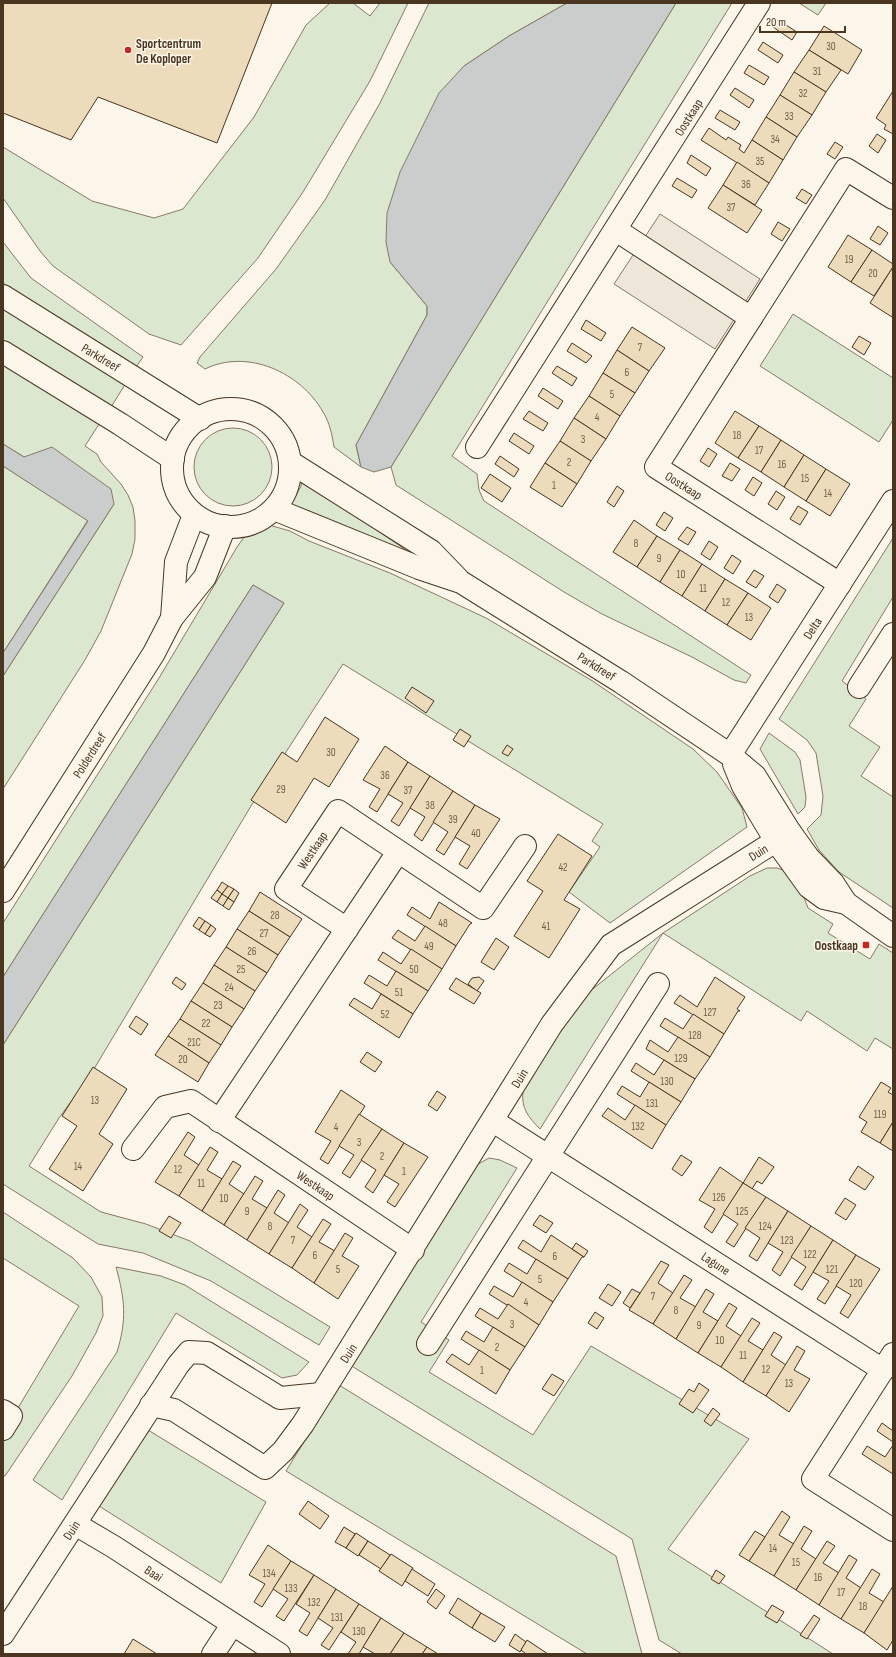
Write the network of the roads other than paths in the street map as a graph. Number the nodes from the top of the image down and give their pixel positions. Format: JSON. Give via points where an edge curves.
{"nodes":[{"id":1,"x":759,"y":3,"type":"edge"},
{"id":2,"x":893,"y":198,"type":"edge"},
{"id":3,"x":616,"y":230,"type":"junction"},
{"id":4,"x":3,"y":296,"type":"edge"},
{"id":5,"x":751,"y":318,"type":"junction"},
{"id":6,"x":3,"y":352,"type":"edge"},
{"id":7,"x":200,"y":418,"type":"junction"},
{"id":8,"x":477,"y":447,"type":"dead end"},
{"id":9,"x":173,"y":459,"type":"junction"},
{"id":10,"x":290,"y":462,"type":"junction"},
{"id":11,"x":893,"y":501,"type":"edge"},
{"id":12,"x":274,"y":509,"type":"junction"},
{"id":13,"x":194,"y":515,"type":"junction"},
{"id":14,"x":225,"y":526,"type":"junction"},
{"id":15,"x":461,"y":582,"type":"junction"},
{"id":16,"x":840,"y":584,"type":"junction"},
{"id":17,"x":172,"y":618,"type":"junction"},
{"id":18,"x":893,"y":634,"type":"edge"},
{"id":19,"x":859,"y":687,"type":"dead end"},
{"id":20,"x":730,"y":755,"type":"junction"},
{"id":21,"x":783,"y":836,"type":"junction"},
{"id":22,"x":524,"y":846,"type":"dead end"},
{"id":23,"x":398,"y":852,"type":"junction"},
{"id":24,"x":3,"y":891,"type":"edge"},
{"id":25,"x":347,"y":929,"type":"junction"},
{"id":26,"x":893,"y":936,"type":"edge"},
{"id":27,"x":658,"y":984,"type":"dead end"},
{"id":28,"x":219,"y":1121,"type":"junction"},
{"id":29,"x":493,"y":1121,"type":"junction"},
{"id":30,"x":133,"y":1149,"type":"dead end"},
{"id":31,"x":548,"y":1156,"type":"junction"},
{"id":32,"x":413,"y":1250,"type":"junction"},
{"id":33,"x":428,"y":1344,"type":"dead end"},
{"id":34,"x":888,"y":1362,"type":"edge"},
{"id":35,"x":321,"y":1394,"type":"junction"},
{"id":36,"x":151,"y":1405,"type":"junction"},
{"id":37,"x":3,"y":1411,"type":"edge"},
{"id":38,"x":3,"y":1428,"type":"edge"},
{"id":39,"x":75,"y":1524,"type":"junction"},
{"id":40,"x":893,"y":1530,"type":"edge"},
{"id":41,"x":232,"y":1625,"type":"junction"},
{"id":42,"x":3,"y":1634,"type":"edge"},
{"id":43,"x":213,"y":1654,"type":"edge"},
{"id":44,"x":279,"y":1654,"type":"edge"}],
"edges":[{"from":1,"to":3,"type":"street","name":"Oostkaap"},
{"from":2,"to":5,"type":"street","name":"Oostkaap","via":[[846,168]]},
{"from":3,"to":5,"type":"street"},
{"from":3,"to":8,"type":"street","name":"Oostkaap"},
{"from":4,"to":7,"type":"street","name":"Parkdreef"},
{"from":5,"to":16,"type":"street","name":"Oostkaap","via":[[656,468]]},
{"from":6,"to":9,"type":"street"},
{"from":7,"to":9,"type":"street","via":[[182,436]]},
{"from":7,"to":10,"type":"street","via":[[218,411],[238,410],[257,415],[273,427],[285,443]]},
{"from":9,"to":13,"type":"street","via":[[173,479],[180,499]]},
{"from":10,"to":12,"type":"street","via":[[284,496]]},
{"from":10,"to":15,"type":"street","name":"Parkdreef","via":[[431,551]]},
{"from":11,"to":16,"type":"street","name":"Delta"},
{"from":12,"to":14,"type":"street","via":[[256,522],[234,528]]},
{"from":12,"to":15,"type":"street","name":"Parkdreef","via":[[419,568]]},
{"from":13,"to":14,"type":"street","via":[[212,524]]},
{"from":13,"to":17,"type":"street","name":"Polderdreef","via":[[176,562]]},
{"from":14,"to":17,"type":"street","name":"Polderdreef","via":[[205,577]]},
{"from":15,"to":20,"type":"street","name":"Parkdreef","via":[[621,682]]},
{"from":16,"to":20,"type":"street","name":"Delta"},
{"from":17,"to":24,"type":"street","name":"Polderdreef","via":[[154,654]]},
{"from":18,"to":19,"type":"street"},
{"from":20,"to":21,"type":"street","name":"Parkdreef","via":[[755,776]]},
{"from":21,"to":26,"type":"street","name":"Parkdreef","via":[[808,856],[833,883],[846,903]]},
{"from":21,"to":29,"type":"street","name":"Duin","via":[[611,945],[552,1024]]},
{"from":22,"to":23,"type":"street","name":"Westkaap","via":[[483,908]]},
{"from":23,"to":25,"type":"street"},
{"from":23,"to":25,"type":"street","name":"Westkaap","via":[[338,811],[286,889]]},
{"from":25,"to":28,"type":"street"},
{"from":27,"to":31,"type":"street"},
{"from":28,"to":30,"type":"street","name":"Westkaap","via":[[191,1101],[165,1107]]},
{"from":28,"to":32,"type":"street","name":"Westkaap"},
{"from":29,"to":31,"type":"street","name":"Lagune"},
{"from":29,"to":32,"type":"street","name":"Duin"},
{"from":31,"to":33,"type":"street"},
{"from":31,"to":34,"type":"street","name":"Lagune"},
{"from":32,"to":35,"type":"street","name":"Duin"},
{"from":34,"to":40,"type":"street","name":"Lagune","via":[[813,1479]]},
{"from":35,"to":36,"type":"street","name":"Duin","via":[[280,1398],[207,1353],[189,1352]]},
{"from":35,"to":36,"type":"street","name":"Duin","via":[[283,1451],[265,1468],[174,1410]]},
{"from":36,"to":39,"type":"street","name":"Duin"},
{"from":37,"to":38,"type":"street","via":[[11,1416]]},
{"from":39,"to":41,"type":"street","name":"Baai"},
{"from":39,"to":42,"type":"street","name":"Duin"},
{"from":41,"to":43,"type":"street"},
{"from":41,"to":44,"type":"street","name":"Baai"}]}
